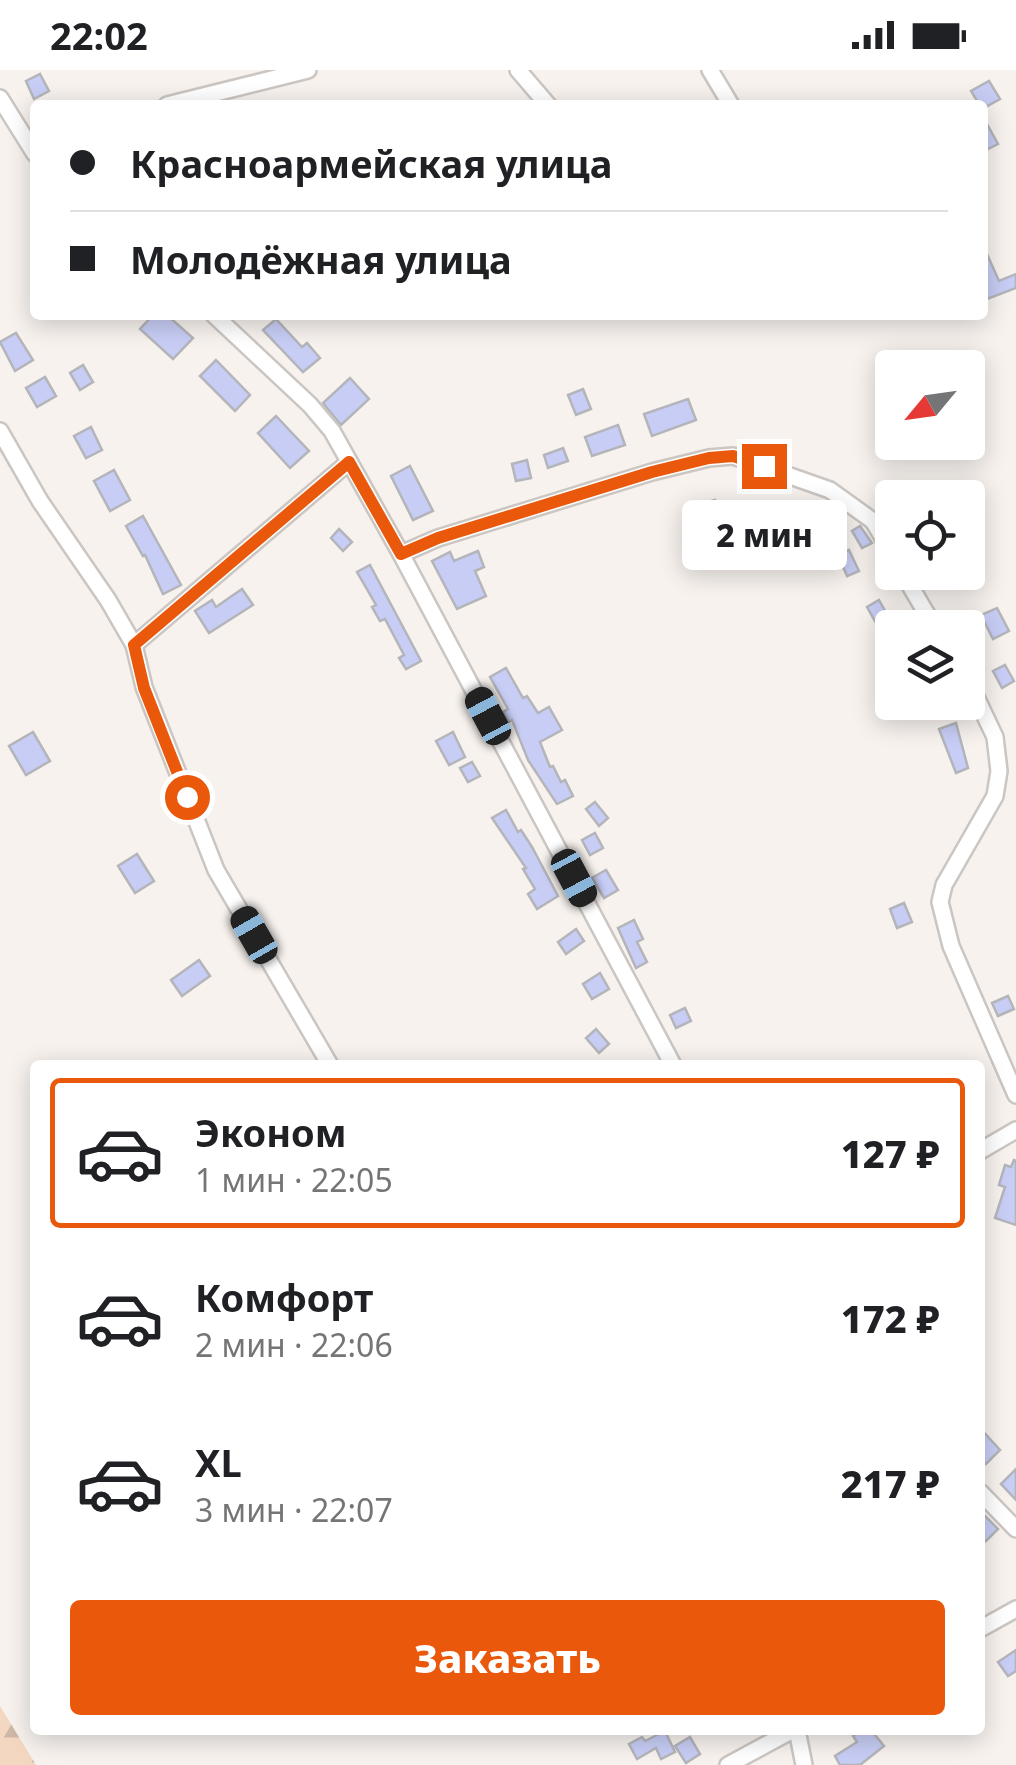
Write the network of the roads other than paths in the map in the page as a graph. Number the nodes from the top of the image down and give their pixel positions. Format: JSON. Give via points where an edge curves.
{"nodes":[{"id":1,"x":308,"y":70,"type":"edge"},
{"id":2,"x":518,"y":70,"type":"edge"},
{"id":3,"x":710,"y":70,"type":"edge"},
{"id":4,"x":0,"y":98,"type":"edge"},
{"id":5,"x":187,"y":100,"type":"edge"},
{"id":6,"x":544,"y":100,"type":"edge"},
{"id":7,"x":727,"y":100,"type":"edge"},
{"id":8,"x":30,"y":146,"type":"edge"},
{"id":9,"x":219,"y":320,"type":"edge"},
{"id":10,"x":0,"y":431,"type":"edge"},
{"id":11,"x":349,"y":462,"type":"junction"},
{"id":12,"x":875,"y":524,"type":"edge"},
{"id":13,"x":401,"y":554,"type":"junction"},
{"id":14,"x":134,"y":645,"type":"junction"},
{"id":15,"x":985,"y":716,"type":"edge"},
{"id":16,"x":327,"y":1060,"type":"edge"},
{"id":17,"x":670,"y":1060,"type":"edge"},
{"id":18,"x":1016,"y":1095,"type":"edge"},
{"id":19,"x":1016,"y":1130,"type":"edge"},
{"id":20,"x":985,"y":1149,"type":"edge"},
{"id":21,"x":985,"y":1497,"type":"edge"},
{"id":22,"x":1016,"y":1529,"type":"edge"},
{"id":23,"x":1016,"y":1609,"type":"edge"},
{"id":24,"x":985,"y":1626,"type":"edge"},
{"id":25,"x":785,"y":1735,"type":"edge"},
{"id":26,"x":796,"y":1735,"type":"edge"},
{"id":27,"x":728,"y":1765,"type":"edge"},
{"id":28,"x":804,"y":1765,"type":"edge"}],
"edges":[{"from":1,"to":5,"type":"street"},
{"from":2,"to":6,"type":"street"},
{"from":3,"to":7,"type":"street"},
{"from":4,"to":8,"type":"street"},
{"from":9,"to":11,"type":"street","via":[[310,405]]},
{"from":10,"to":14,"type":"street"},
{"from":11,"to":13,"type":"street"},
{"from":11,"to":14,"type":"street"},
{"from":12,"to":13,"type":"street","via":[[830,490],[733,456],[652,472]]},
{"from":13,"to":17,"type":"street"},
{"from":14,"to":16,"type":"street","via":[[144,688],[216,870]]},
{"from":15,"to":18,"type":"street","via":[[995,737],[995,796],[940,902],[951,946]]},
{"from":19,"to":20,"type":"street"},
{"from":21,"to":22,"type":"street"},
{"from":23,"to":24,"type":"street"},
{"from":25,"to":27,"type":"street"},
{"from":26,"to":28,"type":"street"}]}
